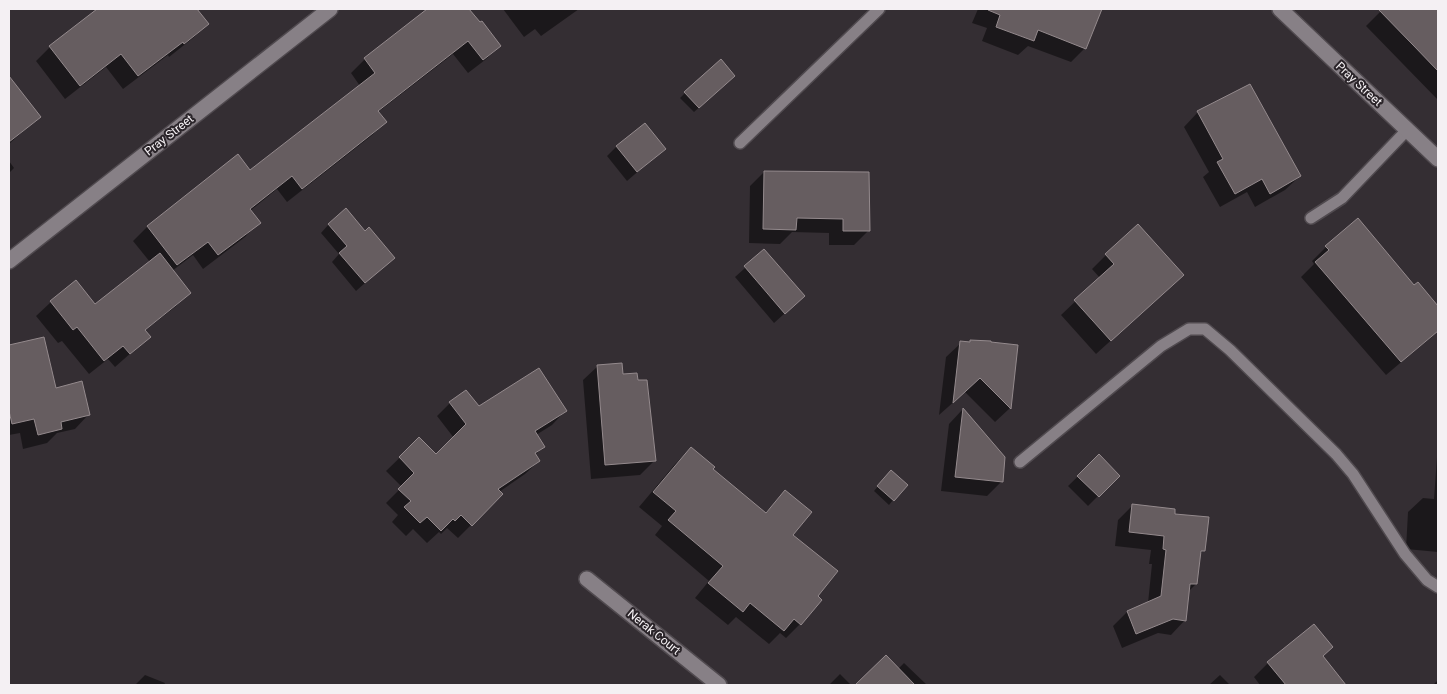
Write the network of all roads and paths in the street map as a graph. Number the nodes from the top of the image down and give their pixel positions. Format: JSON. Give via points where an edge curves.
{"nodes":[{"id":1,"x":330,"y":9,"type":"edge"},
{"id":2,"x":879,"y":9,"type":"edge"},
{"id":3,"x":1280,"y":9,"type":"edge"},
{"id":4,"x":1408,"y":129,"type":"junction"},
{"id":5,"x":740,"y":143,"type":"dead end"},
{"id":6,"x":1438,"y":159,"type":"edge"},
{"id":7,"x":1311,"y":218,"type":"dead end"},
{"id":8,"x":9,"y":261,"type":"edge"},
{"id":9,"x":1020,"y":462,"type":"dead end"},
{"id":10,"x":588,"y":579,"type":"dead end"},
{"id":11,"x":1438,"y":587,"type":"edge"},
{"id":12,"x":720,"y":685,"type":"edge"}],
"edges":[{"from":1,"to":8,"type":"street","name":"Pray Street"},
{"from":2,"to":5,"type":"lane"},
{"from":3,"to":4,"type":"street","name":"Pray Street"},
{"from":4,"to":6,"type":"street","name":"Pray Street"},
{"from":4,"to":7,"type":"lane","via":[[1342,198]]},
{"from":9,"to":11,"type":"lane","via":[[1161,346],[1189,329],[1205,329],[1336,454],[1353,474],[1405,554],[1427,580]]},
{"from":10,"to":12,"type":"street","name":"Nerak Court"}]}
